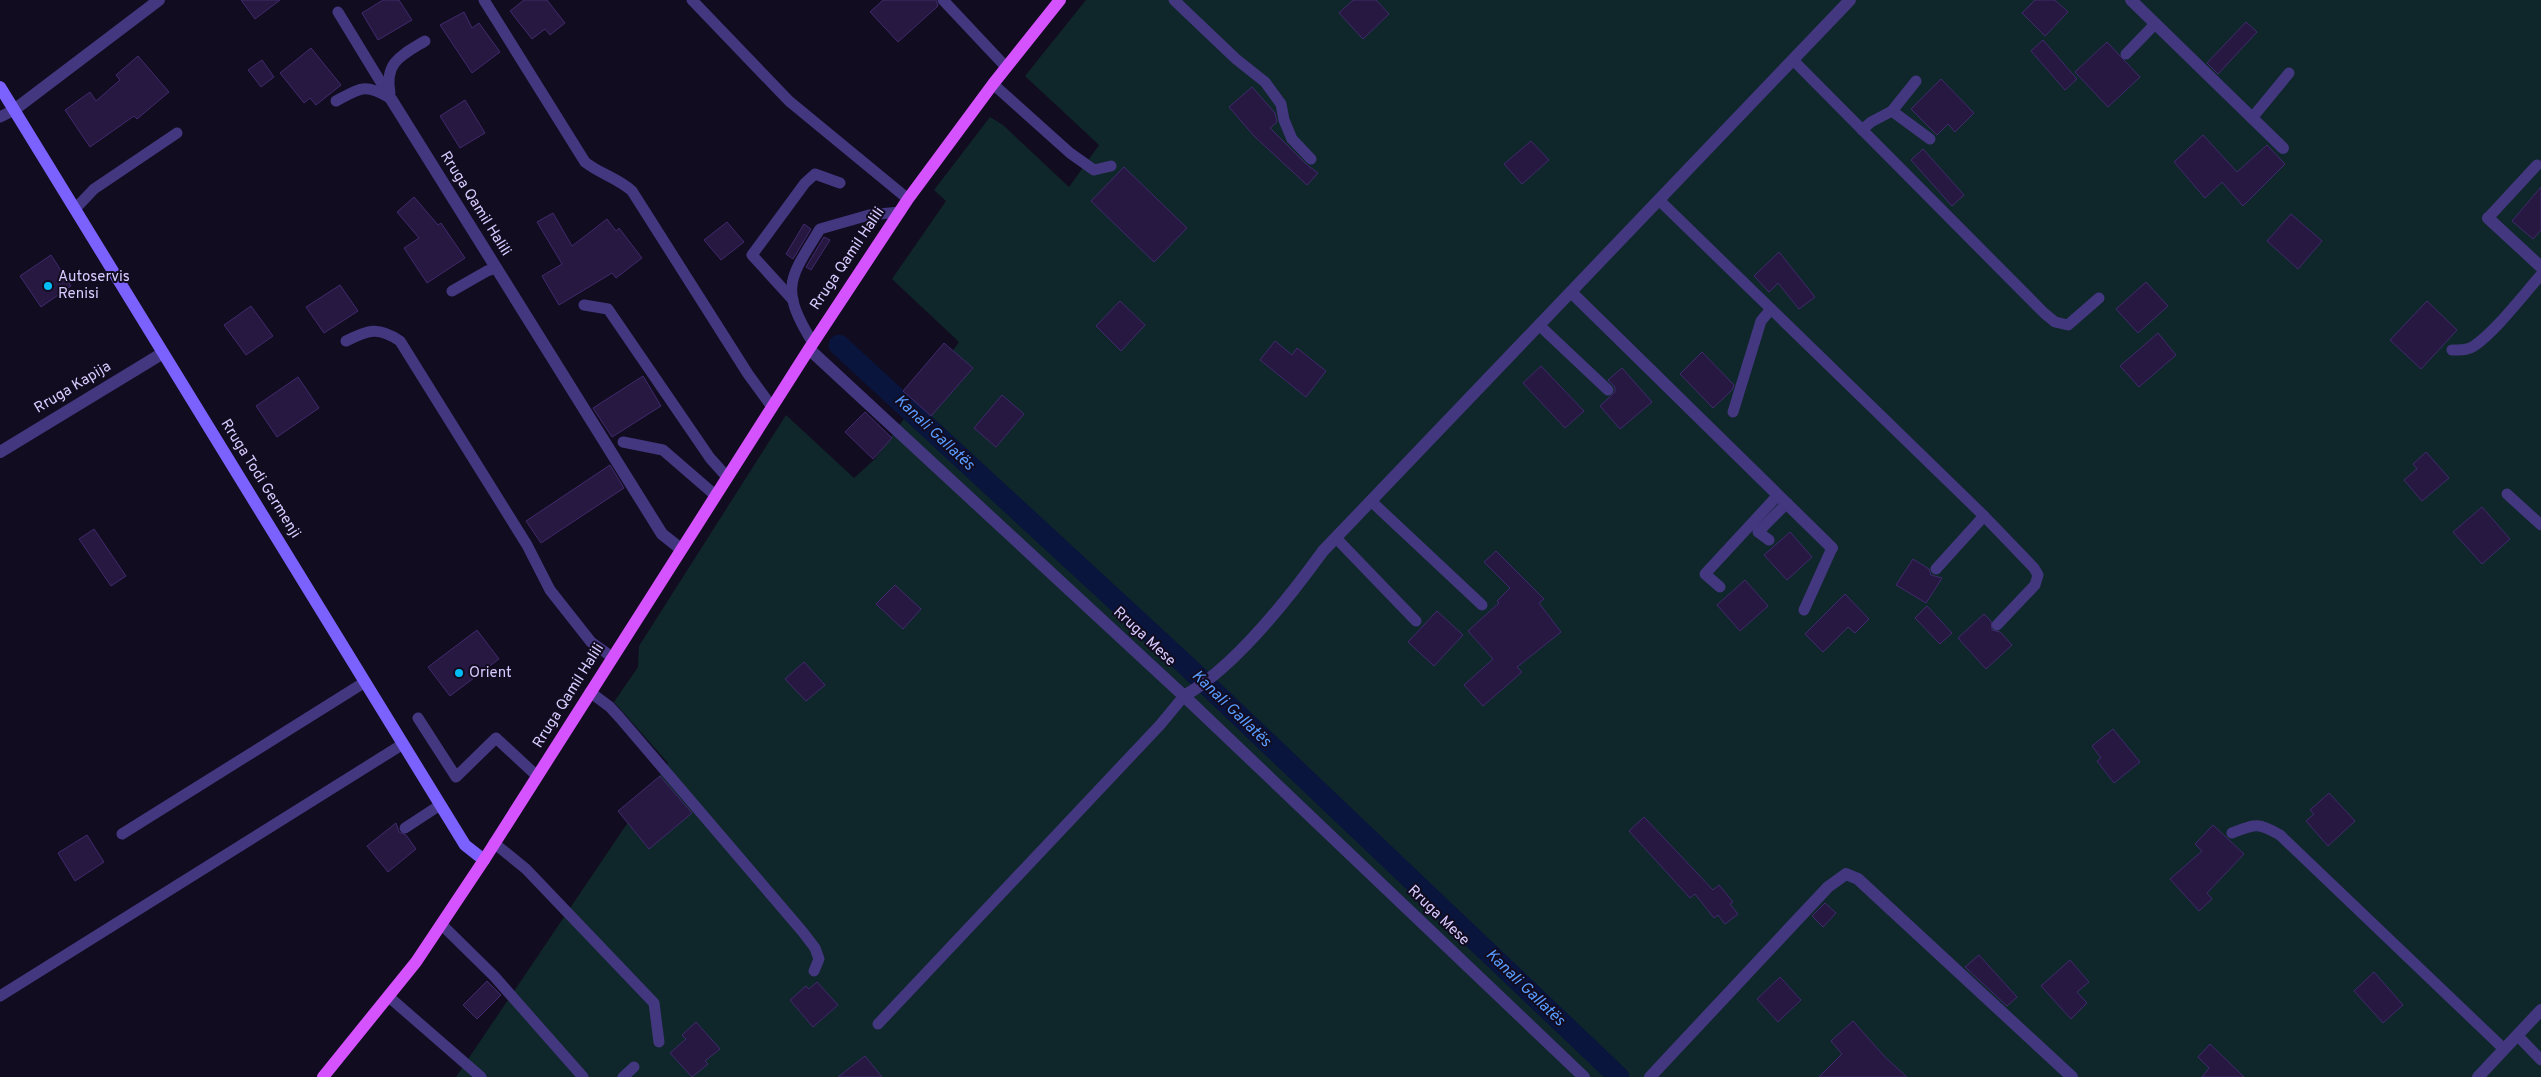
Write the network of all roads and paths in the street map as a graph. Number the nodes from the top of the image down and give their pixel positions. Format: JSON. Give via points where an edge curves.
{"nodes":[{"id":1,"x":484,"y":0,"type":"edge"},
{"id":2,"x":692,"y":0,"type":"edge"},
{"id":3,"x":943,"y":0,"type":"edge"},
{"id":4,"x":1060,"y":0,"type":"edge"},
{"id":5,"x":1174,"y":0,"type":"edge"},
{"id":6,"x":1850,"y":0,"type":"edge"},
{"id":7,"x":2131,"y":0,"type":"edge"},
{"id":8,"x":154,"y":2,"type":"edge"},
{"id":9,"x":338,"y":12,"type":"dead end"},
{"id":10,"x":2155,"y":24,"type":"junction"},
{"id":11,"x":424,"y":41,"type":"dead end"},
{"id":12,"x":2126,"y":54,"type":"dead end"},
{"id":13,"x":1793,"y":60,"type":"junction"},
{"id":14,"x":1006,"y":67,"type":"junction"},
{"id":15,"x":2288,"y":73,"type":"dead end"},
{"id":16,"x":1916,"y":80,"type":"dead end"},
{"id":17,"x":993,"y":84,"type":"junction"},
{"id":18,"x":0,"y":87,"type":"edge"},
{"id":19,"x":391,"y":99,"type":"junction"},
{"id":20,"x":336,"y":101,"type":"dead end"},
{"id":21,"x":14,"y":110,"type":"junction"},
{"id":22,"x":1892,"y":111,"type":"junction"},
{"id":23,"x":0,"y":117,"type":"edge"},
{"id":24,"x":2252,"y":118,"type":"junction"},
{"id":25,"x":1862,"y":130,"type":"junction"},
{"id":26,"x":176,"y":133,"type":"dead end"},
{"id":27,"x":1930,"y":140,"type":"dead end"},
{"id":28,"x":2283,"y":148,"type":"dead end"},
{"id":29,"x":1311,"y":159,"type":"dead end"},
{"id":30,"x":2537,"y":165,"type":"dead end"},
{"id":31,"x":1111,"y":166,"type":"dead end"},
{"id":32,"x":840,"y":183,"type":"dead end"},
{"id":33,"x":908,"y":199,"type":"junction"},
{"id":34,"x":1659,"y":200,"type":"junction"},
{"id":35,"x":75,"y":209,"type":"junction"},
{"id":36,"x":900,"y":212,"type":"junction"},
{"id":37,"x":2488,"y":218,"type":"joint"},
{"id":38,"x":2541,"y":267,"type":"edge"},
{"id":39,"x":496,"y":268,"type":"junction"},
{"id":40,"x":2541,"y":275,"type":"edge"},
{"id":41,"x":452,"y":291,"type":"dead end"},
{"id":42,"x":1572,"y":292,"type":"junction"},
{"id":43,"x":2099,"y":298,"type":"dead end"},
{"id":44,"x":793,"y":300,"type":"junction"},
{"id":45,"x":584,"y":305,"type":"dead end"},
{"id":46,"x":1771,"y":309,"type":"junction"},
{"id":47,"x":1539,"y":325,"type":"junction"},
{"id":48,"x":346,"y":341,"type":"dead end"},
{"id":49,"x":811,"y":346,"type":"junction"},
{"id":50,"x":2452,"y":350,"type":"dead end"},
{"id":51,"x":163,"y":353,"type":"junction"},
{"id":52,"x":1608,"y":390,"type":"dead end"},
{"id":53,"x":772,"y":407,"type":"junction"},
{"id":54,"x":1734,"y":412,"type":"dead end"},
{"id":55,"x":623,"y":442,"type":"dead end"},
{"id":56,"x":0,"y":452,"type":"edge"},
{"id":57,"x":727,"y":477,"type":"junction"},
{"id":58,"x":2507,"y":494,"type":"dead end"},
{"id":59,"x":715,"y":496,"type":"junction"},
{"id":60,"x":1782,"y":499,"type":"junction"},
{"id":61,"x":1372,"y":501,"type":"junction"},
{"id":62,"x":1984,"y":516,"type":"junction"},
{"id":63,"x":2541,"y":525,"type":"edge"},
{"id":64,"x":1336,"y":538,"type":"junction"},
{"id":65,"x":1769,"y":540,"type":"dead end"},
{"id":66,"x":1832,"y":548,"type":"joint"},
{"id":67,"x":681,"y":549,"type":"junction"},
{"id":68,"x":1936,"y":569,"type":"dead end"},
{"id":69,"x":1720,"y":587,"type":"dead end"},
{"id":70,"x":1482,"y":605,"type":"dead end"},
{"id":71,"x":1804,"y":610,"type":"dead end"},
{"id":72,"x":1416,"y":622,"type":"dead end"},
{"id":73,"x":1997,"y":625,"type":"dead end"},
{"id":74,"x":612,"y":657,"type":"junction"},
{"id":75,"x":365,"y":682,"type":"junction"},
{"id":76,"x":590,"y":692,"type":"junction"},
{"id":77,"x":1184,"y":696,"type":"junction"},
{"id":78,"x":418,"y":718,"type":"dead end"},
{"id":79,"x":403,"y":744,"type":"junction"},
{"id":80,"x":536,"y":776,"type":"junction"},
{"id":81,"x":440,"y":805,"type":"junction"},
{"id":82,"x":405,"y":828,"type":"dead end"},
{"id":83,"x":2232,"y":833,"type":"dead end"},
{"id":84,"x":122,"y":834,"type":"dead end"},
{"id":85,"x":494,"y":843,"type":"junction"},
{"id":86,"x":484,"y":860,"type":"junction"},
{"id":87,"x":441,"y":924,"type":"junction"},
{"id":88,"x":814,"y":971,"type":"dead end"},
{"id":89,"x":0,"y":996,"type":"edge"},
{"id":90,"x":390,"y":997,"type":"junction"},
{"id":91,"x":2541,"y":1010,"type":"edge"},
{"id":92,"x":878,"y":1024,"type":"dead end"},
{"id":93,"x":2517,"y":1035,"type":"junction"},
{"id":94,"x":659,"y":1042,"type":"dead end"},
{"id":95,"x":2504,"y":1049,"type":"junction"},
{"id":96,"x":2541,"y":1060,"type":"edge"},
{"id":97,"x":634,"y":1067,"type":"dead end"},
{"id":98,"x":323,"y":1077,"type":"edge"},
{"id":99,"x":481,"y":1077,"type":"edge"},
{"id":100,"x":583,"y":1077,"type":"edge"},
{"id":101,"x":623,"y":1077,"type":"edge"},
{"id":102,"x":1584,"y":1077,"type":"edge"},
{"id":103,"x":1650,"y":1077,"type":"edge"},
{"id":104,"x":2072,"y":1077,"type":"edge"},
{"id":105,"x":2478,"y":1077,"type":"edge"}],
"edges":[{"from":1,"to":53,"type":"lane","via":[[585,162],[600,174],[621,181],[632,191]]},
{"from":2,"to":33,"type":"lane","via":[[789,101]]},
{"from":3,"to":14,"type":"lane"},
{"from":4,"to":14,"type":"main road","name":"Rruga Qamil Halili"},
{"from":5,"to":29,"type":"lane","via":[[1265,82],[1281,104],[1292,139]]},
{"from":6,"to":13,"type":"street"},
{"from":7,"to":10,"type":"street"},
{"from":8,"to":21,"type":"street"},
{"from":9,"to":19,"type":"lane"},
{"from":10,"to":12,"type":"lane"},
{"from":10,"to":24,"type":"street"},
{"from":11,"to":19,"type":"lane","via":[[396,59],[388,80]]},
{"from":13,"to":25,"type":"lane"},
{"from":13,"to":34,"type":"street"},
{"from":14,"to":17,"type":"main road","name":"Rruga Qamil Halili"},
{"from":15,"to":24,"type":"lane"},
{"from":16,"to":22,"type":"lane"},
{"from":17,"to":31,"type":"lane","via":[[1070,153],[1094,170]]},
{"from":17,"to":33,"type":"main road","name":"Rruga Qamil Halili"},
{"from":18,"to":21,"type":"street","name":"Rruga Todi Germenji"},
{"from":19,"to":20,"type":"lane","via":[[372,88],[358,89]]},
{"from":19,"to":39,"type":"street","name":"Rruga Qamil Halili"},
{"from":21,"to":23,"type":"lane"},
{"from":21,"to":35,"type":"street","name":"Rruga Todi Germenji"},
{"from":22,"to":25,"type":"lane"},
{"from":22,"to":27,"type":"lane"},
{"from":24,"to":28,"type":"street"},
{"from":25,"to":43,"type":"lane","via":[[2055,322],[2068,325]]},
{"from":26,"to":35,"type":"lane","via":[[94,189]]},
{"from":30,"to":37,"type":"lane"},
{"from":32,"to":44,"type":"lane","via":[[815,174],[810,178],[752,255]]},
{"from":33,"to":36,"type":"main road","name":"Rruga Qamil Halili"},
{"from":34,"to":42,"type":"street"},
{"from":34,"to":46,"type":"lane"},
{"from":35,"to":51,"type":"street","name":"Rruga Todi Germenji"},
{"from":36,"to":44,"type":"lane","via":[[869,214],[820,229],[794,270],[790,284]]},
{"from":36,"to":49,"type":"main road","name":"Rruga Qamil Halili"},
{"from":37,"to":38,"type":"street"},
{"from":39,"to":41,"type":"lane"},
{"from":39,"to":67,"type":"street","name":"Rruga Qamil Halili","via":[[662,534]]},
{"from":40,"to":50,"type":"lane","via":[[2474,346]]},
{"from":42,"to":47,"type":"street"},
{"from":42,"to":60,"type":"street"},
{"from":44,"to":49,"type":"lane"},
{"from":45,"to":57,"type":"lane","via":[[608,309],[710,458]]},
{"from":46,"to":54,"type":"lane","via":[[1761,321]]},
{"from":46,"to":62,"type":"lane"},
{"from":47,"to":52,"type":"lane"},
{"from":47,"to":61,"type":"street"},
{"from":48,"to":74,"type":"lane","via":[[366,330],[380,331],[400,341],[527,545],[550,590],[591,642]]},
{"from":49,"to":53,"type":"main road","name":"Rruga Qamil Halili"},
{"from":49,"to":77,"type":"street","name":"Rruga Mese"},
{"from":51,"to":56,"type":"street","name":"Rruga Kapija"},
{"from":51,"to":75,"type":"street","name":"Rruga Todi Germenji"},
{"from":53,"to":57,"type":"main road","name":"Rruga Qamil Halili"},
{"from":55,"to":59,"type":"lane","via":[[663,450]]},
{"from":57,"to":59,"type":"main road","name":"Rruga Qamil Halili"},
{"from":58,"to":63,"type":"lane"},
{"from":59,"to":67,"type":"main road","name":"Rruga Qamil Halili"},
{"from":60,"to":65,"type":"lane","via":[[1758,532]]},
{"from":60,"to":66,"type":"street"},
{"from":60,"to":69,"type":"lane","via":[[1705,574]]},
{"from":61,"to":64,"type":"street"},
{"from":61,"to":70,"type":"lane"},
{"from":62,"to":68,"type":"lane"},
{"from":62,"to":73,"type":"lane","via":[[2021,552],[2038,576],[2035,585]]},
{"from":64,"to":72,"type":"lane"},
{"from":64,"to":77,"type":"street","via":[[1292,594],[1222,666]]},
{"from":66,"to":71,"type":"lane"},
{"from":67,"to":74,"type":"main road","name":"Rruga Qamil Halili"},
{"from":74,"to":76,"type":"main road","name":"Rruga Qamil Halili"},
{"from":75,"to":79,"type":"street","name":"Rruga Todi Germenji"},
{"from":75,"to":84,"type":"lane"},
{"from":76,"to":80,"type":"main road","name":"Rruga Qamil Halili"},
{"from":76,"to":88,"type":"lane","via":[[610,706],[802,931],[819,959]]},
{"from":77,"to":92,"type":"lane"},
{"from":77,"to":102,"type":"street","name":"Rruga Mese"},
{"from":78,"to":80,"type":"lane","via":[[456,777],[496,738]]},
{"from":79,"to":81,"type":"street","name":"Rruga Todi Germenji"},
{"from":79,"to":89,"type":"lane"},
{"from":80,"to":85,"type":"main road","name":"Rruga Qamil Halili"},
{"from":81,"to":82,"type":"lane"},
{"from":81,"to":86,"type":"street","name":"Rruga Todi Germenji","via":[[465,845]]},
{"from":83,"to":95,"type":"lane","via":[[2262,825],[2280,835]]},
{"from":85,"to":86,"type":"main road","name":"Rruga Qamil Halili"},
{"from":85,"to":94,"type":"lane","via":[[526,869],[654,1003]]},
{"from":86,"to":87,"type":"main road","name":"Rruga Qamil Halili"},
{"from":87,"to":90,"type":"main road","name":"Rruga Qamil Halili"},
{"from":87,"to":100,"type":"lane","via":[[494,976]]},
{"from":90,"to":98,"type":"main road","name":"Rruga Qamil Halili"},
{"from":90,"to":99,"type":"lane"},
{"from":91,"to":93,"type":"street"},
{"from":93,"to":95,"type":"street"},
{"from":93,"to":96,"type":"lane"},
{"from":95,"to":105,"type":"street"},
{"from":97,"to":101,"type":"lane"},
{"from":103,"to":104,"type":"street","via":[[1828,887],[1846,874],[1858,879]]}]}
